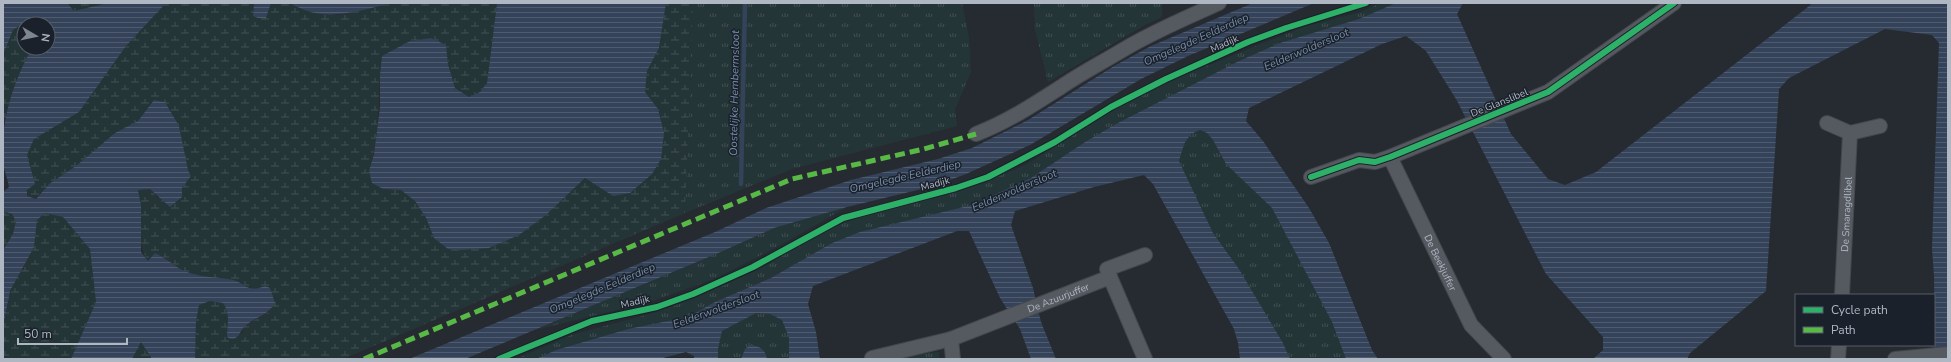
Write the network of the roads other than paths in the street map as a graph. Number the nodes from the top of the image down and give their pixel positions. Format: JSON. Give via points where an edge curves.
{"nodes":[{"id":1,"x":1219,"y":3,"type":"edge"},
{"id":2,"x":1674,"y":3,"type":"edge"},
{"id":3,"x":1827,"y":123,"type":"dead end"},
{"id":4,"x":1880,"y":126,"type":"dead end"},
{"id":5,"x":1850,"y":133,"type":"junction"},
{"id":6,"x":976,"y":134,"type":"dead end"},
{"id":7,"x":1390,"y":158,"type":"junction"},
{"id":8,"x":1311,"y":177,"type":"dead end"},
{"id":9,"x":1145,"y":255,"type":"dead end"},
{"id":10,"x":1110,"y":277,"type":"junction"},
{"id":11,"x":1842,"y":294,"type":"edge"},
{"id":12,"x":951,"y":339,"type":"junction"},
{"id":13,"x":1839,"y":346,"type":"edge"},
{"id":14,"x":1941,"y":354,"type":"edge"},
{"id":15,"x":872,"y":358,"type":"edge"},
{"id":16,"x":953,"y":359,"type":"edge"},
{"id":17,"x":1145,"y":359,"type":"edge"},
{"id":18,"x":1504,"y":359,"type":"edge"},
{"id":19,"x":1838,"y":359,"type":"edge"},
{"id":20,"x":1895,"y":359,"type":"edge"}],
"edges":[{"from":1,"to":6,"type":"street","via":[[1166,26],[1061,86],[1022,113]]},
{"from":2,"to":7,"type":"street","name":"De Glanslibel","via":[[1548,92]]},
{"from":3,"to":5,"type":"street"},
{"from":4,"to":5,"type":"street"},
{"from":5,"to":11,"type":"street","name":"De Smaragdlibel"},
{"from":7,"to":8,"type":"street","name":"De Glanslibel","via":[[1375,162],[1358,160]]},
{"from":7,"to":18,"type":"street","name":"De Beekjuffer","via":[[1471,326]]},
{"from":9,"to":10,"type":"street","via":[[1107,268]]},
{"from":10,"to":12,"type":"street","name":"De Azuurjuffer"},
{"from":10,"to":17,"type":"street"},
{"from":12,"to":15,"type":"street","name":"De Azuurjuffer"},
{"from":12,"to":16,"type":"street"},
{"from":13,"to":19,"type":"street"},
{"from":14,"to":20,"type":"street"}]}
